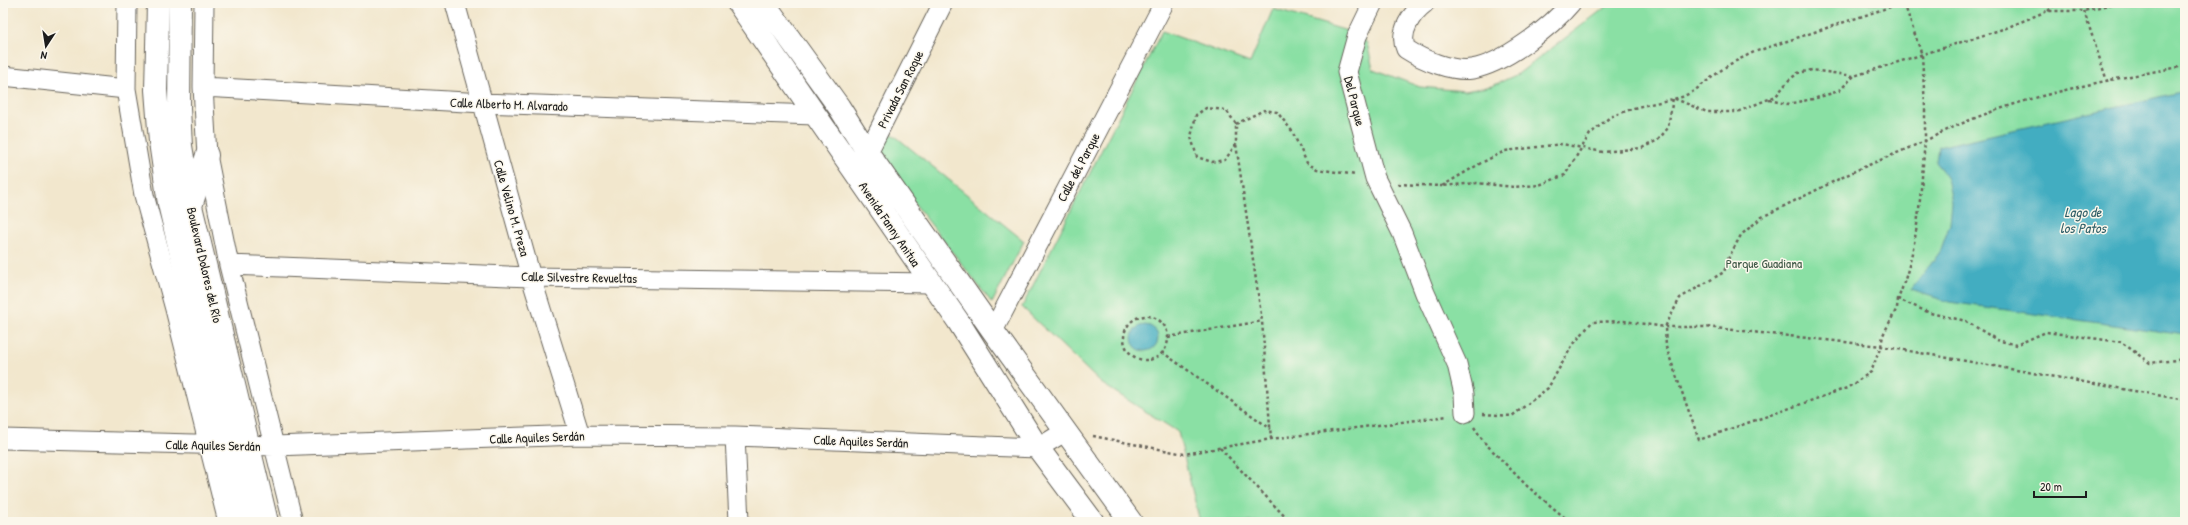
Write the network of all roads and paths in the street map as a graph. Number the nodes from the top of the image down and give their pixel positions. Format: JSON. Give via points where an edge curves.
{"nodes":[{"id":1,"x":127,"y":3,"type":"edge"},
{"id":2,"x":158,"y":3,"type":"edge"},
{"id":3,"x":180,"y":3,"type":"edge"},
{"id":4,"x":204,"y":3,"type":"edge"},
{"id":5,"x":455,"y":3,"type":"edge"},
{"id":6,"x":738,"y":3,"type":"edge"},
{"id":7,"x":764,"y":3,"type":"edge"},
{"id":8,"x":943,"y":3,"type":"edge"},
{"id":9,"x":1164,"y":3,"type":"edge"},
{"id":10,"x":1373,"y":3,"type":"edge"},
{"id":11,"x":1425,"y":3,"type":"edge"},
{"id":12,"x":1571,"y":3,"type":"edge"},
{"id":13,"x":1903,"y":3,"type":"edge"},
{"id":14,"x":2057,"y":3,"type":"edge"},
{"id":15,"x":2116,"y":3,"type":"edge"},
{"id":16,"x":2047,"y":11,"type":"junction"},
{"id":17,"x":2083,"y":11,"type":"junction"},
{"id":18,"x":1922,"y":55,"type":"junction"},
{"id":19,"x":2185,"y":66,"type":"edge"},
{"id":20,"x":3,"y":76,"type":"edge"},
{"id":21,"x":1854,"y":76,"type":"junction"},
{"id":22,"x":2107,"y":81,"type":"junction"},
{"id":23,"x":203,"y":87,"type":"junction"},
{"id":24,"x":126,"y":89,"type":"junction"},
{"id":25,"x":1770,"y":100,"type":"junction"},
{"id":26,"x":483,"y":103,"type":"junction"},
{"id":27,"x":815,"y":115,"type":"junction"},
{"id":28,"x":1236,"y":124,"type":"junction"},
{"id":29,"x":1925,"y":141,"type":"junction"},
{"id":30,"x":1236,"y":144,"type":"junction"},
{"id":31,"x":1580,"y":149,"type":"junction"},
{"id":32,"x":868,"y":153,"type":"junction"},
{"id":33,"x":207,"y":155,"type":"junction"},
{"id":34,"x":856,"y":175,"type":"junction"},
{"id":35,"x":1375,"y":178,"type":"junction"},
{"id":36,"x":1442,"y":186,"type":"junction"},
{"id":37,"x":191,"y":206,"type":"junction"},
{"id":38,"x":229,"y":265,"type":"junction"},
{"id":39,"x":531,"y":277,"type":"junction"},
{"id":40,"x":930,"y":283,"type":"junction"},
{"id":41,"x":1898,"y":299,"type":"junction"},
{"id":42,"x":958,"y":321,"type":"junction"},
{"id":43,"x":1262,"y":321,"type":"junction"},
{"id":44,"x":1665,"y":327,"type":"junction"},
{"id":45,"x":993,"y":331,"type":"junction"},
{"id":46,"x":1168,"y":337,"type":"junction"},
{"id":47,"x":1881,"y":346,"type":"junction"},
{"id":48,"x":1162,"y":352,"type":"junction"},
{"id":49,"x":2185,"y":359,"type":"edge"},
{"id":50,"x":2185,"y":400,"type":"edge"},
{"id":51,"x":1465,"y":413,"type":"junction"},
{"id":52,"x":1271,"y":429,"type":"junction"},
{"id":53,"x":1066,"y":431,"type":"junction"},
{"id":54,"x":580,"y":435,"type":"junction"},
{"id":55,"x":735,"y":436,"type":"junction"},
{"id":56,"x":3,"y":439,"type":"edge"},
{"id":57,"x":1271,"y":439,"type":"junction"},
{"id":58,"x":218,"y":446,"type":"junction"},
{"id":59,"x":249,"y":446,"type":"junction"},
{"id":60,"x":274,"y":446,"type":"junction"},
{"id":61,"x":1038,"y":448,"type":"junction"},
{"id":62,"x":1220,"y":448,"type":"junction"},
{"id":63,"x":228,"y":522,"type":"edge"},
{"id":64,"x":245,"y":522,"type":"edge"},
{"id":65,"x":267,"y":522,"type":"edge"},
{"id":66,"x":293,"y":522,"type":"edge"},
{"id":67,"x":739,"y":522,"type":"edge"},
{"id":68,"x":1093,"y":522,"type":"edge"},
{"id":69,"x":1131,"y":522,"type":"edge"},
{"id":70,"x":1290,"y":522,"type":"edge"},
{"id":71,"x":1570,"y":522,"type":"edge"}],
"edges":[{"from":1,"to":24,"type":"street"},
{"from":2,"to":58,"type":"main road","name":"Boulevard Dolores del Río","via":[[156,90],[160,142],[169,204]]},
{"from":3,"to":37,"type":"main road","name":"Boulevard Dolores del Río","via":[[179,116]]},
{"from":4,"to":23,"type":"street"},
{"from":5,"to":26,"type":"street","name":"Calle Velino M. Preza"},
{"from":6,"to":27,"type":"main road","name":"Avenida Fanny Anitua"},
{"from":7,"to":32,"type":"main road","name":"Avenida Fanny Anitua","via":[[839,107]]},
{"from":8,"to":32,"type":"street","name":"Privada San Roque"},
{"from":9,"to":45,"type":"street","name":"Calle del Parque"},
{"from":10,"to":35,"type":"street","name":"Del Parque","via":[[1357,36],[1347,72]]},
{"from":11,"to":12,"type":"street","via":[[1411,18],[1403,36],[1406,49],[1450,68],[1471,69],[1493,63],[1531,38],[1560,16]]},
{"from":13,"to":18,"type":"path"},
{"from":13,"to":31,"type":"path","via":[[1754,52],[1728,65],[1694,91],[1610,117],[1590,134]]},
{"from":14,"to":16,"type":"path"},
{"from":15,"to":17,"type":"path"},
{"from":16,"to":17,"type":"path"},
{"from":16,"to":18,"type":"path","via":[[2006,28]]},
{"from":17,"to":22,"type":"path"},
{"from":18,"to":21,"type":"path"},
{"from":18,"to":29,"type":"path"},
{"from":19,"to":22,"type":"path"},
{"from":20,"to":24,"type":"street"},
{"from":21,"to":25,"type":"path","via":[[1839,91],[1814,99],[1788,104]]},
{"from":21,"to":25,"type":"path","via":[[1812,70],[1798,73]]},
{"from":22,"to":29,"type":"path","via":[[1996,109]]},
{"from":23,"to":26,"type":"street","name":"Calle Alberto M. Alvarado"},
{"from":23,"to":33,"type":"street"},
{"from":24,"to":58,"type":"street","via":[[144,195],[175,309]]},
{"from":25,"to":31,"type":"path","via":[[1737,112],[1723,113],[1707,112],[1673,98],[1668,128],[1658,140],[1642,148],[1621,152]]},
{"from":26,"to":27,"type":"street","name":"Calle Alberto M. Alvarado"},
{"from":26,"to":39,"type":"street","name":"Calle Velino M. Preza"},
{"from":27,"to":34,"type":"main road","name":"Avenida Fanny Anitua"},
{"from":28,"to":30,"type":"path"},
{"from":28,"to":30,"type":"path","via":[[1226,110],[1206,108],[1196,115],[1191,137],[1197,157],[1212,162],[1225,160]]},
{"from":28,"to":35,"type":"path","via":[[1264,110],[1277,112],[1292,131],[1307,163],[1317,169]]},
{"from":29,"to":41,"type":"path","via":[[1916,241]]},
{"from":29,"to":44,"type":"path","via":[[1857,170],[1754,223],[1737,242],[1724,272],[1680,298]]},
{"from":30,"to":43,"type":"path"},
{"from":31,"to":36,"type":"path","via":[[1562,144],[1505,151],[1481,162]]},
{"from":31,"to":36,"type":"path","via":[[1566,175],[1539,185],[1514,187],[1476,183]]},
{"from":32,"to":34,"type":"street","name":"Privada San Roque"},
{"from":32,"to":45,"type":"main road","name":"Avenida Fanny Anitua"},
{"from":33,"to":37,"type":"main road"},
{"from":33,"to":38,"type":"street"},
{"from":34,"to":40,"type":"main road","name":"Avenida Fanny Anitua"},
{"from":35,"to":36,"type":"path","via":[[1395,184]]},
{"from":35,"to":51,"type":"street","name":"Del Parque","via":[[1402,233],[1457,364],[1464,394]]},
{"from":37,"to":59,"type":"main road","name":"Boulevard Dolores del Río"},
{"from":38,"to":39,"type":"street","name":"Calle Silvestre Revueltas"},
{"from":38,"to":60,"type":"street"},
{"from":39,"to":40,"type":"street","name":"Calle Silvestre Revueltas"},
{"from":39,"to":54,"type":"street","name":"Calle Velino M. Preza"},
{"from":40,"to":42,"type":"main road","name":"Avenida Fanny Anitua"},
{"from":41,"to":47,"type":"path","via":[[1897,308],[1883,335]]},
{"from":41,"to":49,"type":"path","via":[[1930,313],[1966,321],[1997,340],[2016,345],[2046,332],[2121,342],[2150,363]]},
{"from":42,"to":45,"type":"main road","via":[[973,331]]},
{"from":42,"to":61,"type":"main road","name":"Avenida Fanny Anitua"},
{"from":43,"to":46,"type":"path"},
{"from":43,"to":52,"type":"path"},
{"from":44,"to":47,"type":"path","via":[[1706,327]]},
{"from":44,"to":47,"type":"path","via":[[1666,347],[1699,440],[1847,388],[1871,372]]},
{"from":44,"to":51,"type":"path","via":[[1624,321],[1592,322],[1572,346],[1548,388],[1512,416]]},
{"from":45,"to":53,"type":"main road","name":"Avenida Fanny Anitua"},
{"from":46,"to":48,"type":"path"},
{"from":46,"to":48,"type":"path","via":[[1162,324],[1150,317],[1136,318],[1126,328],[1124,342],[1130,354],[1136,358],[1150,360]]},
{"from":47,"to":50,"type":"path"},
{"from":48,"to":52,"type":"path"},
{"from":51,"to":57,"type":"path"},
{"from":51,"to":71,"type":"path","via":[[1484,442],[1521,481]]},
{"from":52,"to":57,"type":"path"},
{"from":53,"to":61,"type":"street"},
{"from":53,"to":62,"type":"path","via":[[1184,454]]},
{"from":53,"to":69,"type":"main road","name":"Avenida Fanny Anitua"},
{"from":54,"to":55,"type":"street","name":"Calle Aquiles Serdán"},
{"from":54,"to":60,"type":"street","name":"Calle Aquiles Serdán"},
{"from":55,"to":61,"type":"street","name":"Calle Aquiles Serdán"},
{"from":55,"to":67,"type":"street"},
{"from":56,"to":58,"type":"street","name":"Calle Aquiles Serdán"},
{"from":57,"to":62,"type":"path"},
{"from":58,"to":59,"type":"street","name":"Calle Aquiles Serdán"},
{"from":58,"to":63,"type":"street"},
{"from":58,"to":64,"type":"main road","name":"Boulevard Dolores del Río"},
{"from":59,"to":60,"type":"street","name":"Calle Aquiles Serdán"},
{"from":59,"to":65,"type":"main road","name":"Boulevard Dolores del Río"},
{"from":60,"to":66,"type":"street"},
{"from":61,"to":68,"type":"main road","name":"Avenida Fanny Anitua"},
{"from":62,"to":70,"type":"path"}]}
